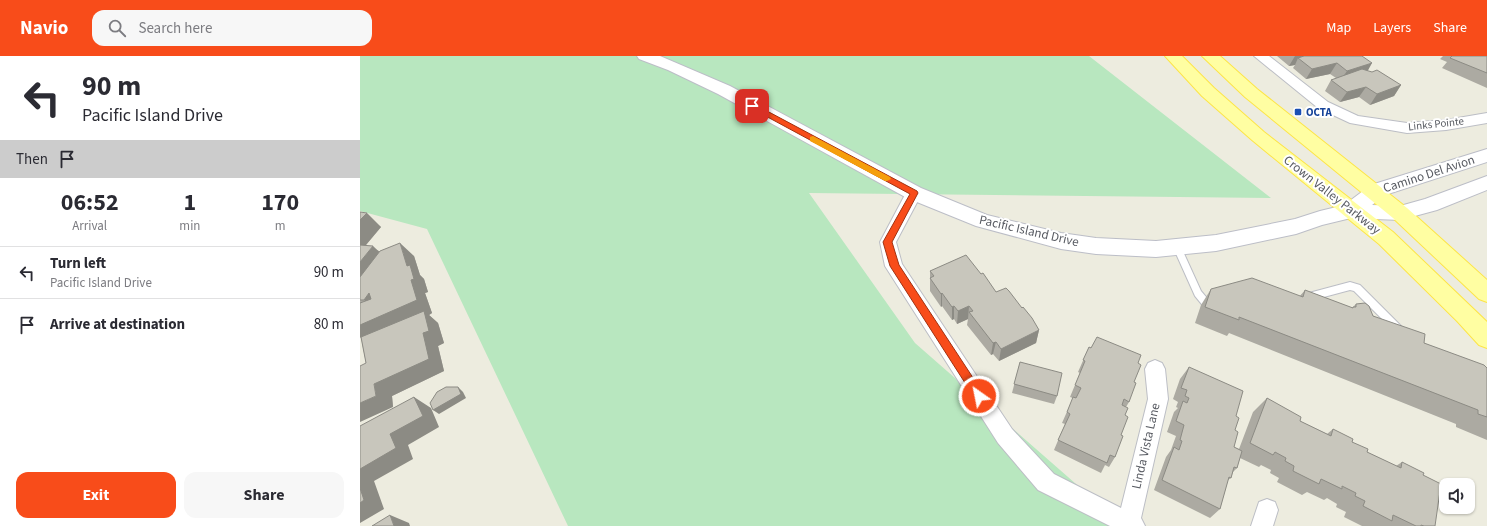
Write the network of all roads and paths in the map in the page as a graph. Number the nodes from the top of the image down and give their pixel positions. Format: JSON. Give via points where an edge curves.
{"nodes":[{"id":1,"x":645,"y":56,"type":"edge"},
{"id":2,"x":1173,"y":56,"type":"edge"},
{"id":3,"x":1210,"y":56,"type":"edge"},
{"id":4,"x":1261,"y":56,"type":"edge"},
{"id":5,"x":1487,"y":118,"type":"edge"},
{"id":6,"x":1487,"y":155,"type":"edge"},
{"id":7,"x":1487,"y":184,"type":"edge"},
{"id":8,"x":1375,"y":192,"type":"junction"},
{"id":9,"x":914,"y":193,"type":"junction"},
{"id":10,"x":1351,"y":211,"type":"junction"},
{"id":11,"x":1400,"y":213,"type":"junction"},
{"id":12,"x":1176,"y":247,"type":"junction"},
{"id":13,"x":1487,"y":293,"type":"edge"},
{"id":14,"x":1292,"y":301,"type":"edge"},
{"id":15,"x":1207,"y":304,"type":"edge"},
{"id":16,"x":1407,"y":338,"type":"edge"},
{"id":17,"x":1487,"y":338,"type":"edge"},
{"id":18,"x":1155,"y":369,"type":"dead end"},
{"id":19,"x":1132,"y":524,"type":"edge"}],
"edges":[{"from":1,"to":9,"type":"main road","name":"Pacific Island Drive","via":[[724,90]]},
{"from":2,"to":10,"type":"main road","name":"Crown Valley Parkway","via":[[1208,92],[1258,136]]},
{"from":3,"to":8,"type":"main road","via":[[1257,98]]},
{"from":4,"to":5,"type":"street","name":"Links Pointe","via":[[1323,105],[1355,120],[1407,128]]},
{"from":6,"to":8,"type":"main road","name":"Camino Del Avion"},
{"from":7,"to":11,"type":"main road","name":"Camino Del Avion"},
{"from":8,"to":10,"type":"main road","name":"Camino Del Avion"},
{"from":8,"to":11,"type":"main road"},
{"from":9,"to":12,"type":"main road","name":"Pacific Island Drive","via":[[982,221],[1061,241],[1096,246]]},
{"from":9,"to":19,"type":"street","via":[[888,242],[894,266],[1005,436],[1046,482]]},
{"from":10,"to":11,"type":"main road","name":"Camino Del Avion"},
{"from":10,"to":12,"type":"main road","name":"Pacific Island Drive","via":[[1216,243]]},
{"from":10,"to":17,"type":"main road","name":"Crown Valley Parkway","via":[[1386,238]]},
{"from":11,"to":13,"type":"main road"},
{"from":12,"to":15,"type":"lane","via":[[1198,293]]},
{"from":14,"to":16,"type":"lane","via":[[1350,286],[1357,288]]},
{"from":18,"to":19,"type":"street","name":"Linda Vista Lane","via":[[1158,399]]}]}
